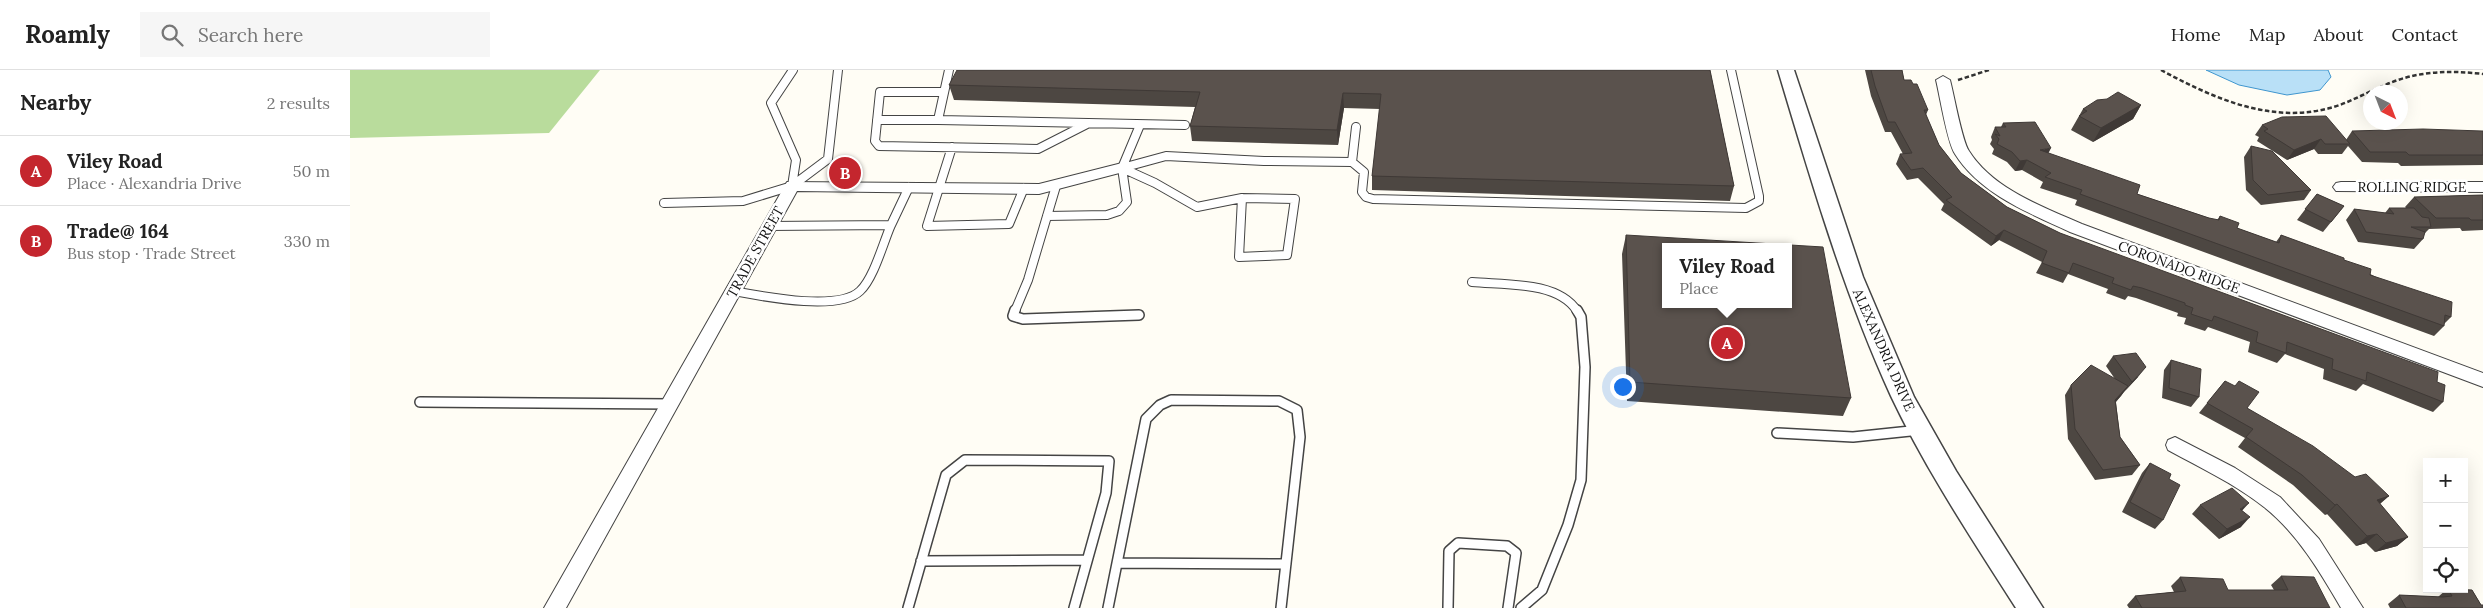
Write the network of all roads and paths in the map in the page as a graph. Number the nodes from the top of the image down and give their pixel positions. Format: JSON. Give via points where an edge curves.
{"nodes":[{"id":1,"x":792,"y":70,"type":"edge"},
{"id":2,"x":838,"y":70,"type":"edge"},
{"id":3,"x":949,"y":70,"type":"edge"},
{"id":4,"x":1731,"y":70,"type":"edge"},
{"id":5,"x":1786,"y":70,"type":"edge"},
{"id":6,"x":1988,"y":70,"type":"edge"},
{"id":7,"x":2161,"y":70,"type":"edge"},
{"id":8,"x":2483,"y":74,"type":"edge"},
{"id":9,"x":1943,"y":80,"type":"joint"},
{"id":10,"x":943,"y":92,"type":"junction"},
{"id":11,"x":877,"y":120,"type":"junction"},
{"id":12,"x":938,"y":120,"type":"junction"},
{"id":13,"x":1087,"y":124,"type":"junction"},
{"id":14,"x":1140,"y":125,"type":"junction"},
{"id":15,"x":1185,"y":125,"type":"dead end"},
{"id":16,"x":1356,"y":127,"type":"dead end"},
{"id":17,"x":952,"y":147,"type":"junction"},
{"id":18,"x":1352,"y":162,"type":"junction"},
{"id":19,"x":1122,"y":168,"type":"junction"},
{"id":20,"x":792,"y":186,"type":"junction"},
{"id":21,"x":1056,"y":186,"type":"junction"},
{"id":22,"x":909,"y":187,"type":"junction"},
{"id":23,"x":2341,"y":187,"type":"dead end"},
{"id":24,"x":2483,"y":187,"type":"edge"},
{"id":25,"x":939,"y":188,"type":"junction"},
{"id":26,"x":1024,"y":188,"type":"junction"},
{"id":27,"x":1242,"y":198,"type":"junction"},
{"id":28,"x":664,"y":203,"type":"dead end"},
{"id":29,"x":1047,"y":216,"type":"junction"},
{"id":30,"x":770,"y":226,"type":"junction"},
{"id":31,"x":891,"y":226,"type":"junction"},
{"id":32,"x":1472,"y":282,"type":"dead end"},
{"id":33,"x":733,"y":291,"type":"junction"},
{"id":34,"x":1139,"y":315,"type":"dead end"},
{"id":35,"x":2483,"y":380,"type":"edge"},
{"id":36,"x":420,"y":402,"type":"dead end"},
{"id":37,"x":670,"y":404,"type":"junction"},
{"id":38,"x":1920,"y":430,"type":"junction"},
{"id":39,"x":1777,"y":433,"type":"dead end"},
{"id":40,"x":2175,"y":445,"type":"dead end"},
{"id":41,"x":1087,"y":560,"type":"junction"},
{"id":42,"x":921,"y":561,"type":"junction"},
{"id":43,"x":1117,"y":563,"type":"junction"},
{"id":44,"x":1286,"y":564,"type":"junction"},
{"id":45,"x":555,"y":608,"type":"edge"},
{"id":46,"x":908,"y":608,"type":"edge"},
{"id":47,"x":1074,"y":608,"type":"edge"},
{"id":48,"x":1108,"y":608,"type":"edge"},
{"id":49,"x":1280,"y":608,"type":"edge"},
{"id":50,"x":1448,"y":608,"type":"edge"},
{"id":51,"x":1508,"y":608,"type":"edge"},
{"id":52,"x":1521,"y":608,"type":"edge"},
{"id":53,"x":2030,"y":608,"type":"edge"},
{"id":54,"x":2352,"y":608,"type":"edge"}],
"edges":[{"from":1,"to":20,"type":"lane","via":[[771,104],[796,160]]},
{"from":2,"to":20,"type":"lane","via":[[828,159]]},
{"from":3,"to":10,"type":"lane"},
{"from":4,"to":18,"type":"lane","via":[[1759,196],[1759,201],[1753,206],[1739,209],[1373,199],[1362,192],[1364,172]]},
{"from":5,"to":38,"type":"street","name":"ALEXANDRIA DRIVE","via":[[1841,247],[1870,323]]},
{"from":6,"to":9,"type":"path","via":[[1962,80]]},
{"from":7,"to":8,"type":"path","via":[[2195,89],[2236,105],[2271,112],[2302,113],[2330,108],[2400,79],[2426,72]]},
{"from":9,"to":35,"type":"street","name":"CORONADO RIDGE","via":[[1961,152],[1985,178],[2025,205],[2076,228]]},
{"from":10,"to":11,"type":"lane","via":[[880,92]]},
{"from":10,"to":12,"type":"lane"},
{"from":11,"to":12,"type":"lane"},
{"from":11,"to":17,"type":"lane","via":[[875,141],[880,146]]},
{"from":12,"to":13,"type":"lane"},
{"from":13,"to":14,"type":"lane"},
{"from":13,"to":17,"type":"lane","via":[[1038,149]]},
{"from":14,"to":15,"type":"lane"},
{"from":14,"to":19,"type":"lane"},
{"from":16,"to":18,"type":"lane"},
{"from":17,"to":25,"type":"lane"},
{"from":18,"to":19,"type":"lane","via":[[1166,156]]},
{"from":19,"to":21,"type":"street"},
{"from":19,"to":27,"type":"lane","via":[[1197,208]]},
{"from":19,"to":29,"type":"lane","via":[[1127,202],[1119,211],[1107,215]]},
{"from":20,"to":22,"type":"street"},
{"from":20,"to":28,"type":"lane","via":[[743,201]]},
{"from":20,"to":30,"type":"street","name":"TRADE STREET"},
{"from":21,"to":26,"type":"street"},
{"from":21,"to":29,"type":"lane"},
{"from":22,"to":25,"type":"street"},
{"from":22,"to":31,"type":"lane"},
{"from":23,"to":24,"type":"street","name":"ROLLING RIDGE"},
{"from":25,"to":26,"type":"street"},
{"from":25,"to":26,"type":"lane","via":[[927,226],[1009,224]]},
{"from":27,"to":27,"type":"lane","via":[[1295,198],[1287,255],[1239,257]]},
{"from":29,"to":34,"type":"lane","via":[[1028,280],[1013,316],[1023,319]]},
{"from":30,"to":31,"type":"lane"},
{"from":30,"to":33,"type":"street","name":"TRADE STREET"},
{"from":31,"to":33,"type":"lane","via":[[860,291],[849,299],[822,301]]},
{"from":32,"to":52,"type":"lane","via":[[1544,288],[1572,303],[1581,317],[1585,367],[1581,480],[1568,525],[1542,590]]},
{"from":33,"to":37,"type":"street","name":"TRADE STREET"},
{"from":36,"to":37,"type":"lane"},
{"from":37,"to":45,"type":"street","name":"TRADE STREET"},
{"from":38,"to":39,"type":"lane","via":[[1852,436]]},
{"from":38,"to":53,"type":"street","name":"ALEXANDRIA DRIVE"},
{"from":40,"to":54,"type":"street","via":[[2260,493],[2286,516],[2310,544]]},
{"from":41,"to":42,"type":"lane"},
{"from":41,"to":42,"type":"lane","via":[[1106,493],[1109,461],[965,460],[946,475]]},
{"from":41,"to":47,"type":"lane"},
{"from":42,"to":46,"type":"lane"},
{"from":43,"to":44,"type":"lane"},
{"from":43,"to":44,"type":"lane","via":[[1146,419],[1160,405],[1171,400],[1279,402],[1297,410],[1300,437]]},
{"from":43,"to":48,"type":"lane"},
{"from":44,"to":49,"type":"lane"},
{"from":50,"to":51,"type":"lane","via":[[1449,551],[1458,544],[1507,546],[1516,553]]}]}
